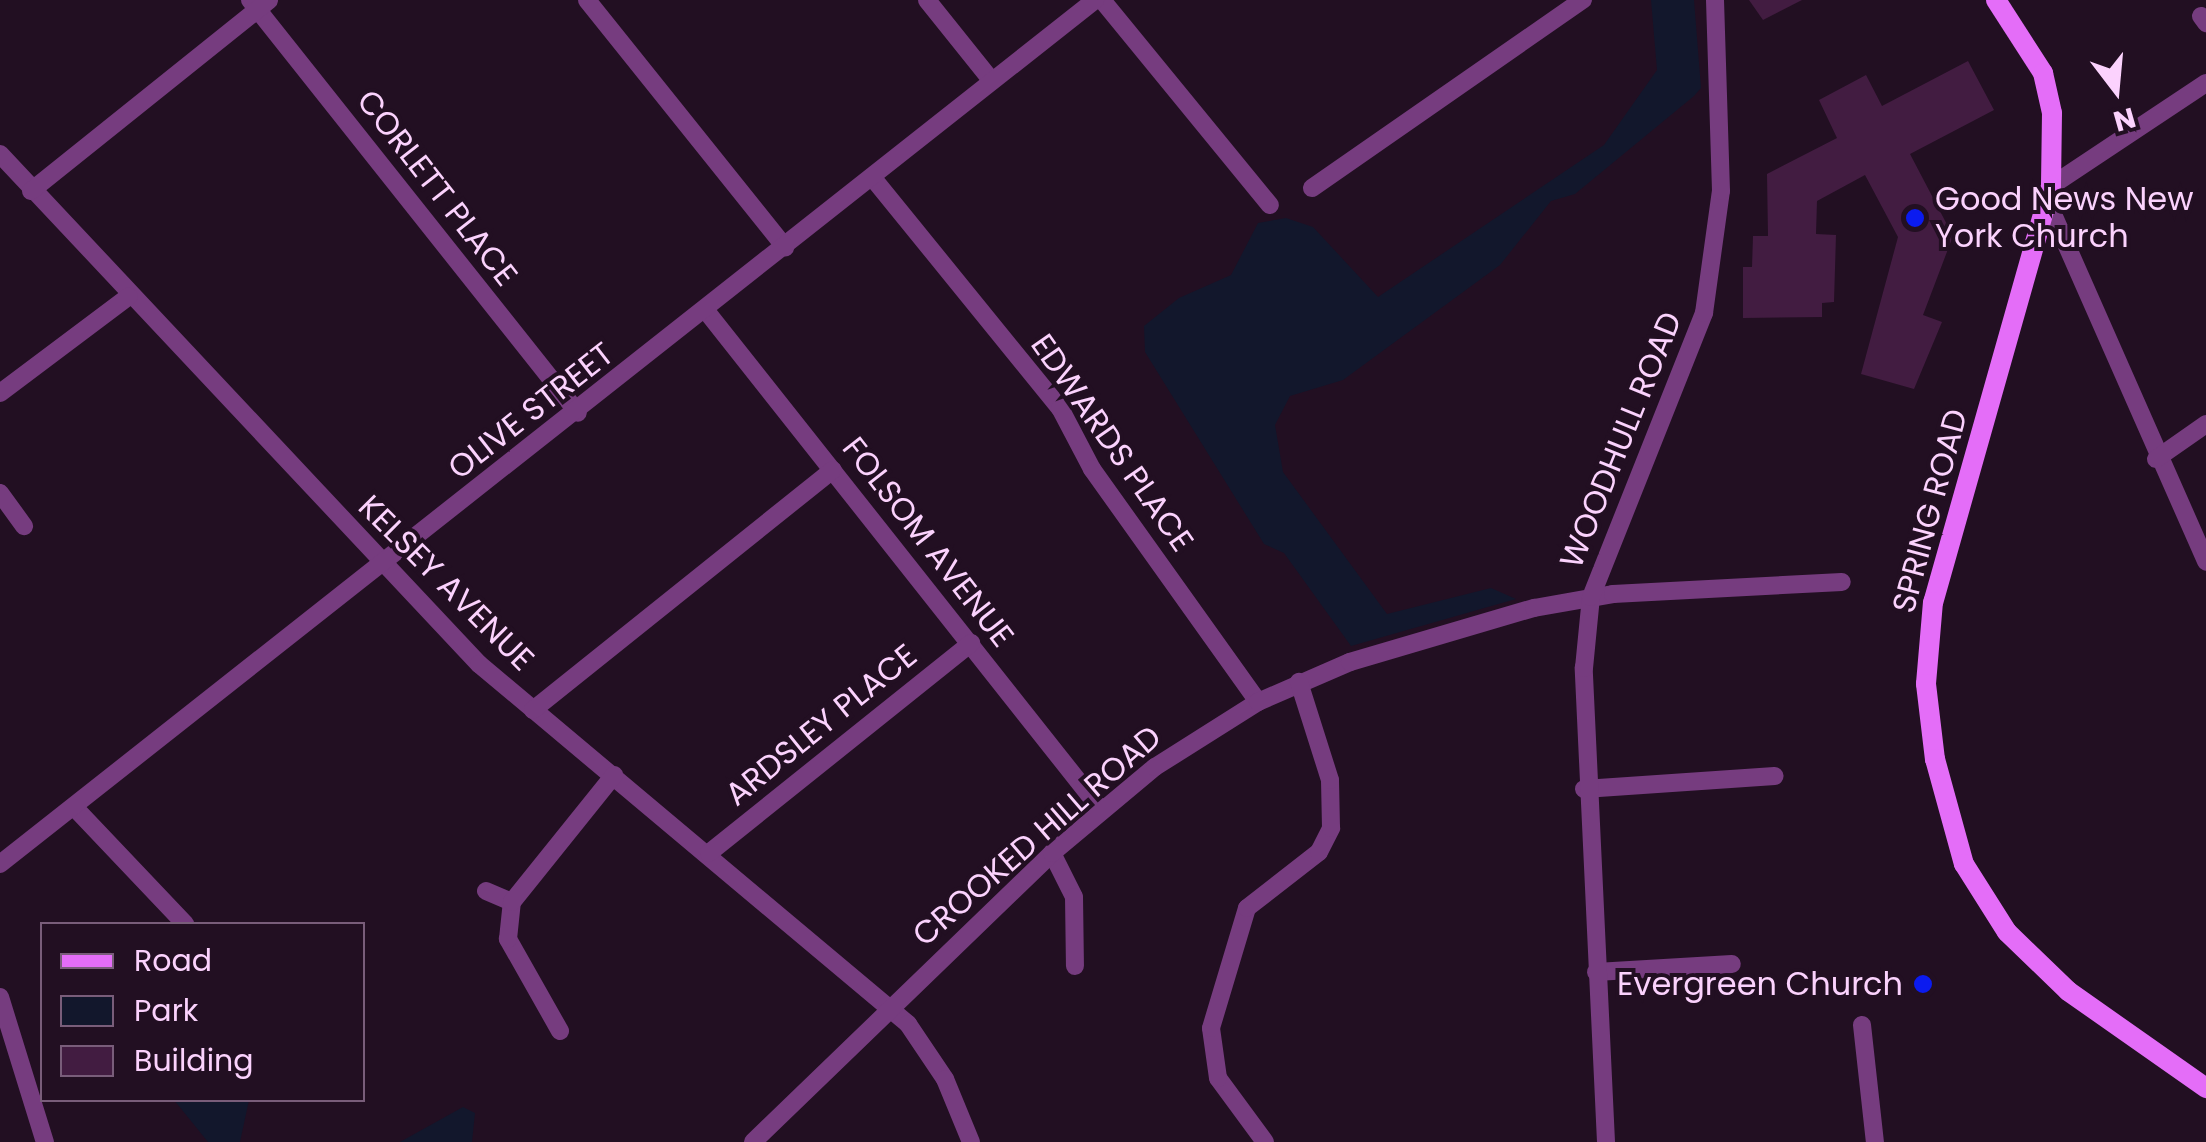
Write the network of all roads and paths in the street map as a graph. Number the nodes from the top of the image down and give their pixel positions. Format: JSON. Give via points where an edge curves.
{"nodes":[{"id":1,"x":587,"y":0,"type":"edge"},
{"id":2,"x":928,"y":0,"type":"edge"},
{"id":3,"x":1098,"y":0,"type":"edge"},
{"id":4,"x":1584,"y":0,"type":"edge"},
{"id":5,"x":1714,"y":0,"type":"edge"},
{"id":6,"x":259,"y":3,"type":"edge"},
{"id":7,"x":2005,"y":3,"type":"edge"},
{"id":8,"x":991,"y":80,"type":"junction"},
{"id":9,"x":2206,"y":83,"type":"edge"},
{"id":10,"x":0,"y":154,"type":"edge"},
{"id":11,"x":872,"y":178,"type":"junction"},
{"id":12,"x":1312,"y":188,"type":"dead end"},
{"id":13,"x":32,"y":191,"type":"junction"},
{"id":14,"x":2050,"y":194,"type":"junction"},
{"id":15,"x":1270,"y":205,"type":"dead end"},
{"id":16,"x":785,"y":247,"type":"junction"},
{"id":17,"x":129,"y":296,"type":"junction"},
{"id":18,"x":706,"y":312,"type":"junction"},
{"id":19,"x":0,"y":393,"type":"edge"},
{"id":20,"x":578,"y":413,"type":"junction"},
{"id":21,"x":2206,"y":424,"type":"edge"},
{"id":22,"x":2156,"y":460,"type":"junction"},
{"id":23,"x":833,"y":470,"type":"junction"},
{"id":24,"x":0,"y":494,"type":"edge"},
{"id":25,"x":24,"y":526,"type":"dead end"},
{"id":26,"x":2206,"y":562,"type":"edge"},
{"id":27,"x":382,"y":565,"type":"junction"},
{"id":28,"x":1842,"y":582,"type":"dead end"},
{"id":29,"x":1591,"y":597,"type":"junction"},
{"id":30,"x":970,"y":643,"type":"junction"},
{"id":31,"x":1299,"y":682,"type":"junction"},
{"id":32,"x":1258,"y":702,"type":"junction"},
{"id":33,"x":533,"y":710,"type":"junction"},
{"id":34,"x":614,"y":774,"type":"junction"},
{"id":35,"x":1775,"y":776,"type":"dead end"},
{"id":36,"x":1584,"y":789,"type":"junction"},
{"id":37,"x":74,"y":808,"type":"junction"},
{"id":38,"x":1102,"y":811,"type":"junction"},
{"id":39,"x":709,"y":853,"type":"junction"},
{"id":40,"x":1052,"y":854,"type":"junction"},
{"id":41,"x":0,"y":864,"type":"edge"},
{"id":42,"x":486,"y":891,"type":"dead end"},
{"id":43,"x":512,"y":902,"type":"junction"},
{"id":44,"x":184,"y":922,"type":"edge"},
{"id":45,"x":1732,"y":964,"type":"dead end"},
{"id":46,"x":1075,"y":966,"type":"dead end"},
{"id":47,"x":1596,"y":972,"type":"junction"},
{"id":48,"x":0,"y":997,"type":"edge"},
{"id":49,"x":893,"y":1009,"type":"junction"},
{"id":50,"x":1862,"y":1026,"type":"dead end"},
{"id":51,"x":560,"y":1032,"type":"dead end"},
{"id":52,"x":2206,"y":1088,"type":"edge"},
{"id":53,"x":45,"y":1142,"type":"edge"},
{"id":54,"x":753,"y":1142,"type":"edge"},
{"id":55,"x":971,"y":1142,"type":"edge"},
{"id":56,"x":1265,"y":1142,"type":"edge"},
{"id":57,"x":1606,"y":1142,"type":"edge"},
{"id":58,"x":1875,"y":1142,"type":"edge"}],
"edges":[{"from":1,"to":16,"type":"street"},
{"from":2,"to":8,"type":"street"},
{"from":3,"to":8,"type":"street","name":"OLIVE STREET"},
{"from":3,"to":15,"type":"street"},
{"from":4,"to":12,"type":"street"},
{"from":5,"to":29,"type":"street","name":"WOODHULL ROAD","via":[[1721,191],[1704,313]]},
{"from":6,"to":13,"type":"street"},
{"from":6,"to":20,"type":"street","name":"CORLETT PLACE"},
{"from":7,"to":14,"type":"main road","name":"SPRING ROAD","via":[[2043,73],[2052,113]]},
{"from":8,"to":11,"type":"street","name":"OLIVE STREET"},
{"from":9,"to":14,"type":"street"},
{"from":10,"to":13,"type":"street","name":"KELSEY AVENUE"},
{"from":11,"to":16,"type":"street","name":"OLIVE STREET"},
{"from":11,"to":32,"type":"street","name":"EDWARDS PLACE","via":[[1060,408],[1092,469]]},
{"from":13,"to":17,"type":"street","name":"KELSEY AVENUE"},
{"from":14,"to":22,"type":"street"},
{"from":14,"to":52,"type":"main road","name":"SPRING ROAD","via":[[1933,602],[1926,684],[1935,759],[1964,864],[2007,932],[2068,991]]},
{"from":16,"to":18,"type":"street","name":"OLIVE STREET"},
{"from":17,"to":19,"type":"street"},
{"from":17,"to":27,"type":"street","name":"KELSEY AVENUE"},
{"from":18,"to":20,"type":"street","name":"OLIVE STREET"},
{"from":18,"to":23,"type":"street","name":"FOLSOM AVENUE"},
{"from":20,"to":27,"type":"street","name":"OLIVE STREET"},
{"from":21,"to":22,"type":"street"},
{"from":22,"to":26,"type":"street"},
{"from":23,"to":30,"type":"street","name":"FOLSOM AVENUE"},
{"from":23,"to":33,"type":"street"},
{"from":24,"to":25,"type":"street"},
{"from":27,"to":33,"type":"street","name":"KELSEY AVENUE"},
{"from":27,"to":37,"type":"street","name":"OLIVE STREET"},
{"from":28,"to":29,"type":"street","name":"CROOKED HILL ROAD"},
{"from":29,"to":31,"type":"street","name":"CROOKED HILL ROAD","via":[[1401,646]]},
{"from":29,"to":36,"type":"street","name":"WOODHULL ROAD"},
{"from":30,"to":38,"type":"street","name":"FOLSOM AVENUE"},
{"from":30,"to":39,"type":"street","name":"ARDSLEY PLACE"},
{"from":31,"to":32,"type":"street","name":"CROOKED HILL ROAD"},
{"from":31,"to":56,"type":"street","via":[[1330,780],[1331,828],[1319,852],[1247,908],[1212,1028],[1218,1078]]},
{"from":32,"to":38,"type":"street","name":"CROOKED HILL ROAD"},
{"from":33,"to":34,"type":"street","name":"KELSEY AVENUE"},
{"from":34,"to":39,"type":"street","name":"KELSEY AVENUE"},
{"from":34,"to":43,"type":"street"},
{"from":35,"to":36,"type":"street"},
{"from":36,"to":47,"type":"street","name":"WOODHULL ROAD"},
{"from":37,"to":41,"type":"street","name":"OLIVE STREET"},
{"from":37,"to":44,"type":"street"},
{"from":38,"to":40,"type":"street","name":"CROOKED HILL ROAD"},
{"from":39,"to":49,"type":"street","name":"KELSEY AVENUE"},
{"from":40,"to":46,"type":"street","via":[[1074,898]]},
{"from":40,"to":49,"type":"street","name":"CROOKED HILL ROAD"},
{"from":42,"to":43,"type":"street"},
{"from":43,"to":51,"type":"street","via":[[508,939]]},
{"from":45,"to":47,"type":"street"},
{"from":47,"to":57,"type":"street","name":"WOODHULL ROAD"},
{"from":48,"to":53,"type":"street"},
{"from":49,"to":54,"type":"street","name":"CROOKED HILL ROAD"},
{"from":49,"to":55,"type":"street","via":[[944,1079]]},
{"from":50,"to":58,"type":"street"}]}
